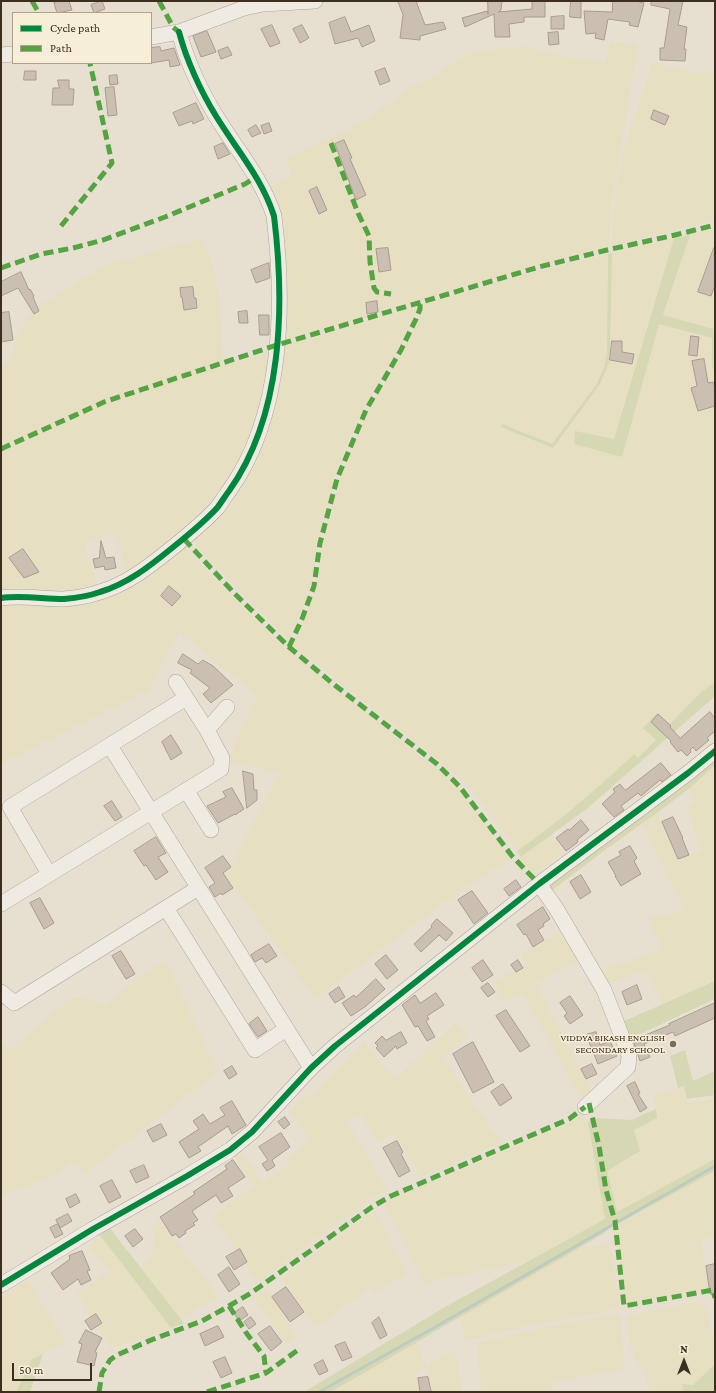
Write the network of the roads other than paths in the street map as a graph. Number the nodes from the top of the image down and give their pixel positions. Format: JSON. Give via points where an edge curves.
{"nodes":[{"id":1,"x":315,"y":1,"type":"edge"},
{"id":2,"x":263,"y":2,"type":"edge"},
{"id":3,"x":179,"y":32,"type":"junction"},
{"id":4,"x":152,"y":37,"type":"edge"},
{"id":5,"x":12,"y":54,"type":"edge"},
{"id":6,"x":1,"y":55,"type":"edge"},
{"id":7,"x":1,"y":598,"type":"edge"},
{"id":8,"x":176,"y":682,"type":"dead end"},
{"id":9,"x":186,"y":698,"type":"junction"},
{"id":10,"x":227,"y":707,"type":"dead end"},
{"id":11,"x":207,"y":730,"type":"junction"},
{"id":12,"x":110,"y":746,"type":"junction"},
{"id":13,"x":715,"y":751,"type":"edge"},
{"id":14,"x":186,"y":790,"type":"junction"},
{"id":15,"x":151,"y":812,"type":"junction"},
{"id":16,"x":211,"y":830,"type":"dead end"},
{"id":17,"x":49,"y":874,"type":"junction"},
{"id":18,"x":539,"y":884,"type":"junction"},
{"id":19,"x":198,"y":888,"type":"junction"},
{"id":20,"x":1,"y":904,"type":"edge"},
{"id":21,"x":166,"y":908,"type":"junction"},
{"id":22,"x":1,"y":992,"type":"edge"},
{"id":23,"x":286,"y":1029,"type":"junction"},
{"id":24,"x":310,"y":1068,"type":"junction"},
{"id":25,"x":585,"y":1107,"type":"dead end"},
{"id":26,"x":1,"y":1285,"type":"edge"}],
"edges":[{"from":1,"to":2,"type":"street"},
{"from":2,"to":3,"type":"street"},
{"from":3,"to":4,"type":"street"},
{"from":3,"to":7,"type":"street","via":[[183,48],[208,102],[254,172],[274,216],[279,290],[277,345],[271,386],[254,446],[238,477],[217,508],[184,539],[131,578],[101,592],[81,597]]},
{"from":5,"to":6,"type":"street"},
{"from":8,"to":9,"type":"street"},
{"from":9,"to":11,"type":"street"},
{"from":9,"to":12,"type":"street"},
{"from":10,"to":11,"type":"street"},
{"from":11,"to":14,"type":"street","via":[[222,758],[221,769]]},
{"from":12,"to":15,"type":"street"},
{"from":12,"to":17,"type":"street","via":[[10,807]]},
{"from":13,"to":18,"type":"street"},
{"from":14,"to":15,"type":"street"},
{"from":14,"to":16,"type":"street"},
{"from":15,"to":17,"type":"street"},
{"from":15,"to":19,"type":"street"},
{"from":17,"to":20,"type":"street"},
{"from":18,"to":24,"type":"street"},
{"from":18,"to":25,"type":"street","via":[[604,990],[629,1055],[628,1067]]},
{"from":19,"to":21,"type":"street"},
{"from":19,"to":23,"type":"street"},
{"from":21,"to":22,"type":"street","via":[[14,1003]]},
{"from":21,"to":23,"type":"street","via":[[255,1050]]},
{"from":23,"to":24,"type":"street"},
{"from":24,"to":26,"type":"street","via":[[252,1132],[230,1150]]}]}
